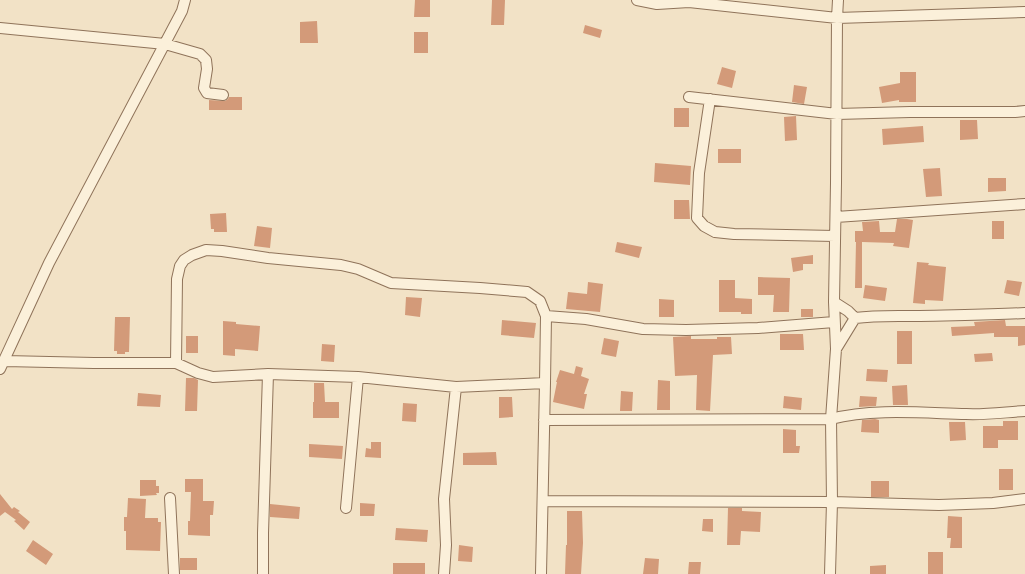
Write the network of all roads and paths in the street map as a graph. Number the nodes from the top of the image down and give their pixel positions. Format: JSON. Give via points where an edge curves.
{"nodes":[{"id":1,"x":185,"y":0,"type":"edge"},
{"id":2,"x":637,"y":0,"type":"edge"},
{"id":3,"x":838,"y":0,"type":"edge"},
{"id":4,"x":1025,"y":12,"type":"edge"},
{"id":5,"x":837,"y":18,"type":"junction"},
{"id":6,"x":0,"y":28,"type":"edge"},
{"id":7,"x":165,"y":44,"type":"junction"},
{"id":8,"x":223,"y":95,"type":"dead end"},
{"id":9,"x":689,"y":97,"type":"dead end"},
{"id":10,"x":710,"y":100,"type":"junction"},
{"id":11,"x":1025,"y":111,"type":"edge"},
{"id":12,"x":837,"y":114,"type":"junction"},
{"id":13,"x":1025,"y":204,"type":"edge"},
{"id":14,"x":836,"y":217,"type":"junction"},
{"id":15,"x":835,"y":236,"type":"junction"},
{"id":16,"x":834,"y":302,"type":"junction"},
{"id":17,"x":1025,"y":313,"type":"edge"},
{"id":18,"x":546,"y":316,"type":"junction"},
{"id":19,"x":855,"y":318,"type":"junction"},
{"id":20,"x":834,"y":322,"type":"junction"},
{"id":21,"x":836,"y":349,"type":"junction"},
{"id":22,"x":176,"y":363,"type":"junction"},
{"id":23,"x":2,"y":365,"type":"edge"},
{"id":24,"x":268,"y":374,"type":"junction"},
{"id":25,"x":358,"y":377,"type":"junction"},
{"id":26,"x":545,"y":383,"type":"junction"},
{"id":27,"x":456,"y":387,"type":"junction"},
{"id":28,"x":1025,"y":411,"type":"edge"},
{"id":29,"x":831,"y":419,"type":"junction"},
{"id":30,"x":544,"y":420,"type":"junction"},
{"id":31,"x":170,"y":498,"type":"dead end"},
{"id":32,"x":1025,"y":499,"type":"edge"},
{"id":33,"x":543,"y":500,"type":"junction"},
{"id":34,"x":958,"y":500,"type":"dead end"},
{"id":35,"x":832,"y":502,"type":"junction"},
{"id":36,"x":346,"y":508,"type":"dead end"},
{"id":37,"x":174,"y":574,"type":"edge"},
{"id":38,"x":263,"y":574,"type":"edge"},
{"id":39,"x":444,"y":574,"type":"edge"},
{"id":40,"x":541,"y":574,"type":"edge"},
{"id":41,"x":830,"y":574,"type":"edge"}],
"edges":[{"from":1,"to":7,"type":"street"},
{"from":2,"to":5,"type":"street","via":[[657,4],[689,2]]},
{"from":3,"to":5,"type":"street"},
{"from":4,"to":5,"type":"street"},
{"from":5,"to":12,"type":"street"},
{"from":6,"to":7,"type":"street"},
{"from":7,"to":8,"type":"street","via":[[200,54],[206,60],[204,88],[207,93]]},
{"from":7,"to":23,"type":"street","via":[[49,263]]},
{"from":9,"to":10,"type":"street"},
{"from":10,"to":12,"type":"street"},
{"from":10,"to":15,"type":"street","via":[[697,203],[697,218],[704,226],[715,232],[734,234]]},
{"from":11,"to":12,"type":"street"},
{"from":12,"to":14,"type":"street"},
{"from":13,"to":14,"type":"street"},
{"from":14,"to":15,"type":"street"},
{"from":15,"to":16,"type":"street"},
{"from":16,"to":19,"type":"street"},
{"from":16,"to":20,"type":"street"},
{"from":17,"to":19,"type":"street","via":[[884,315]]},
{"from":18,"to":20,"type":"street","via":[[586,319],[643,329],[686,330]]},
{"from":18,"to":22,"type":"street","via":[[540,301],[527,292],[391,283],[341,265],[206,250],[192,255],[180,266],[177,279]]},
{"from":18,"to":26,"type":"street"},
{"from":19,"to":21,"type":"street"},
{"from":20,"to":21,"type":"street"},
{"from":21,"to":29,"type":"street"},
{"from":22,"to":23,"type":"street"},
{"from":22,"to":24,"type":"street","via":[[213,377]]},
{"from":24,"to":25,"type":"street"},
{"from":24,"to":38,"type":"street"},
{"from":25,"to":27,"type":"street"},
{"from":25,"to":36,"type":"street"},
{"from":26,"to":27,"type":"street"},
{"from":26,"to":30,"type":"street"},
{"from":27,"to":39,"type":"street","via":[[444,499]]},
{"from":28,"to":29,"type":"street","via":[[968,415],[882,412],[844,415]]},
{"from":29,"to":30,"type":"street"},
{"from":29,"to":35,"type":"street"},
{"from":30,"to":33,"type":"street"},
{"from":31,"to":37,"type":"street"},
{"from":32,"to":34,"type":"street"},
{"from":32,"to":35,"type":"street","via":[[939,505]]},
{"from":33,"to":35,"type":"street"},
{"from":33,"to":40,"type":"street"},
{"from":35,"to":41,"type":"street"}]}
